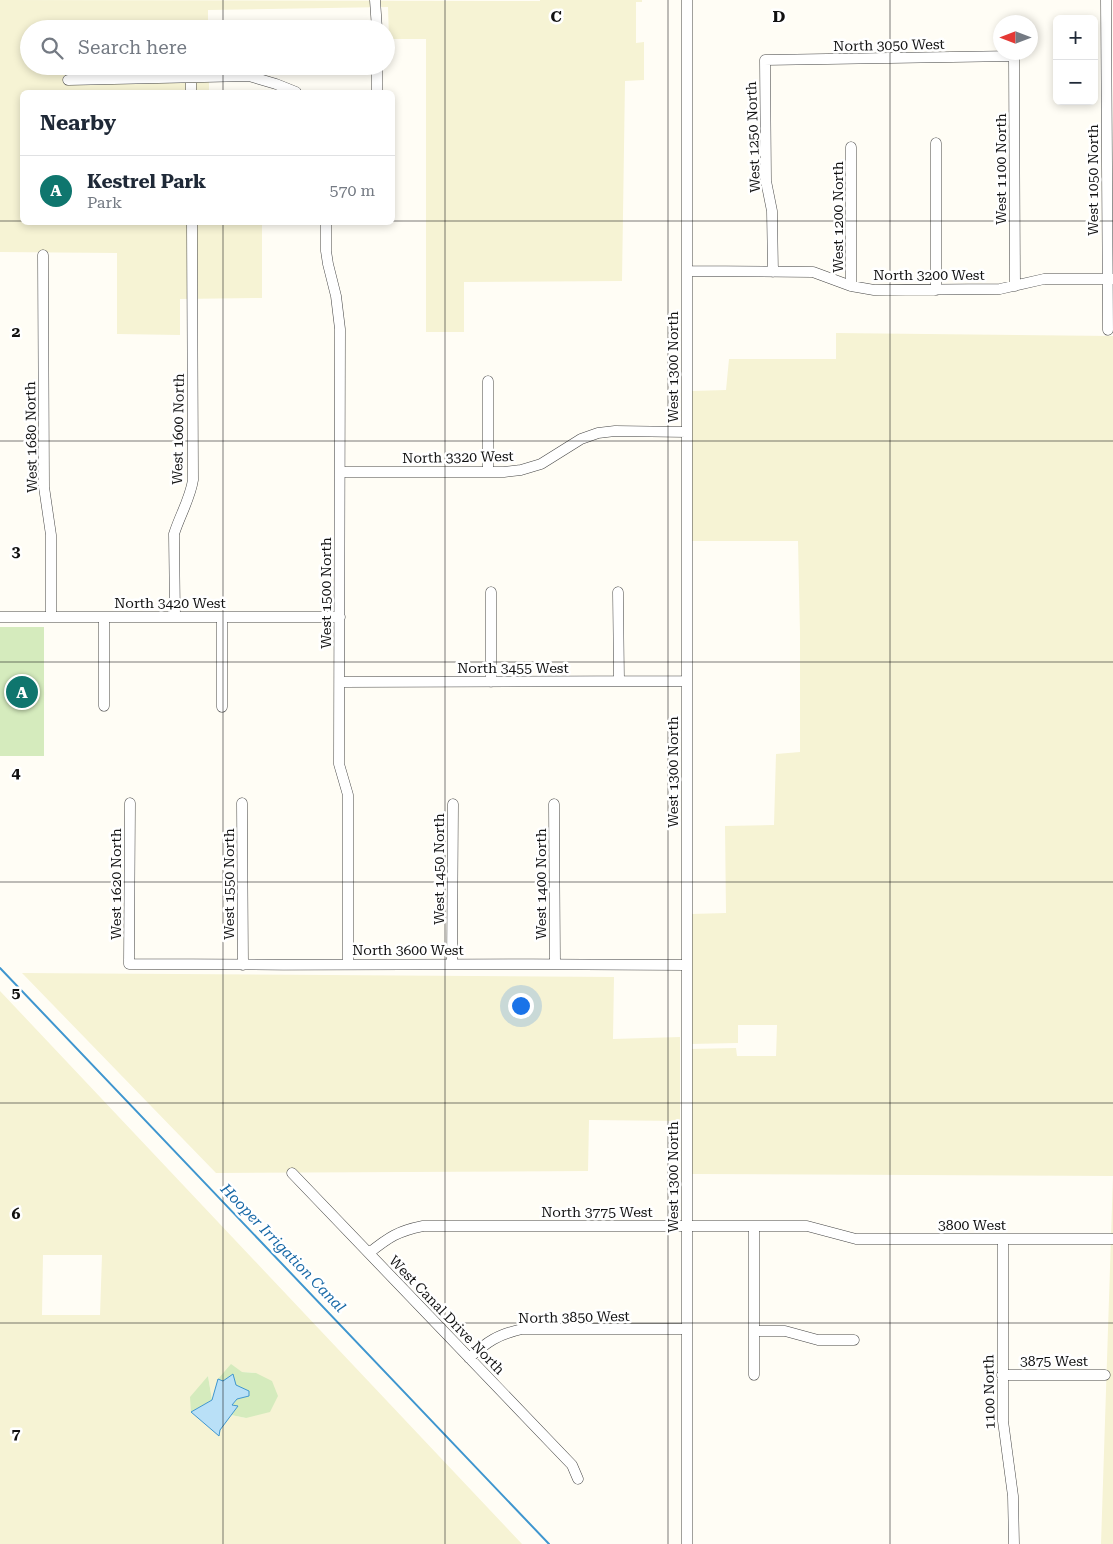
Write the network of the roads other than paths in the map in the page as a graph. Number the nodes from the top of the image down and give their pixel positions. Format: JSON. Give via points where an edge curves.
{"nodes":[{"id":1,"x":375,"y":0,"type":"edge"},
{"id":2,"x":686,"y":0,"type":"edge"},
{"id":3,"x":1106,"y":0,"type":"edge"},
{"id":4,"x":376,"y":20,"type":"edge"},
{"id":5,"x":993,"y":55,"type":"edge"},
{"id":6,"x":765,"y":60,"type":"joint"},
{"id":7,"x":1014,"y":60,"type":"edge"},
{"id":8,"x":377,"y":75,"type":"edge"},
{"id":9,"x":190,"y":78,"type":"junction"},
{"id":10,"x":68,"y":80,"type":"dead end"},
{"id":11,"x":191,"y":90,"type":"edge"},
{"id":12,"x":291,"y":90,"type":"edge"},
{"id":13,"x":377,"y":90,"type":"edge"},
{"id":14,"x":936,"y":143,"type":"dead end"},
{"id":15,"x":851,"y":147,"type":"dead end"},
{"id":16,"x":1110,"y":184,"type":"edge"},
{"id":17,"x":192,"y":225,"type":"edge"},
{"id":18,"x":326,"y":225,"type":"edge"},
{"id":19,"x":43,"y":255,"type":"dead end"},
{"id":20,"x":687,"y":271,"type":"junction"},
{"id":21,"x":773,"y":272,"type":"junction"},
{"id":22,"x":1110,"y":279,"type":"edge"},
{"id":23,"x":851,"y":286,"type":"junction"},
{"id":24,"x":1015,"y":286,"type":"junction"},
{"id":25,"x":936,"y":290,"type":"junction"},
{"id":26,"x":1108,"y":330,"type":"dead end"},
{"id":27,"x":488,"y":381,"type":"dead end"},
{"id":28,"x":687,"y":432,"type":"junction"},
{"id":29,"x":340,"y":472,"type":"junction"},
{"id":30,"x":488,"y":472,"type":"junction"},
{"id":31,"x":491,"y":592,"type":"dead end"},
{"id":32,"x":618,"y":592,"type":"dead end"},
{"id":33,"x":0,"y":617,"type":"edge"},
{"id":34,"x":51,"y":617,"type":"junction"},
{"id":35,"x":104,"y":617,"type":"junction"},
{"id":36,"x":175,"y":617,"type":"junction"},
{"id":37,"x":222,"y":617,"type":"junction"},
{"id":38,"x":340,"y":617,"type":"junction"},
{"id":39,"x":619,"y":681,"type":"junction"},
{"id":40,"x":687,"y":681,"type":"junction"},
{"id":41,"x":340,"y":682,"type":"junction"},
{"id":42,"x":491,"y":682,"type":"junction"},
{"id":43,"x":104,"y":706,"type":"dead end"},
{"id":44,"x":222,"y":706,"type":"dead end"},
{"id":45,"x":130,"y":803,"type":"dead end"},
{"id":46,"x":242,"y":803,"type":"dead end"},
{"id":47,"x":453,"y":804,"type":"dead end"},
{"id":48,"x":554,"y":804,"type":"dead end"},
{"id":49,"x":130,"y":964,"type":"joint"},
{"id":50,"x":348,"y":964,"type":"junction"},
{"id":51,"x":452,"y":964,"type":"junction"},
{"id":52,"x":555,"y":964,"type":"junction"},
{"id":53,"x":243,"y":965,"type":"junction"},
{"id":54,"x":687,"y":965,"type":"junction"},
{"id":55,"x":292,"y":1173,"type":"dead end"},
{"id":56,"x":687,"y":1226,"type":"junction"},
{"id":57,"x":754,"y":1226,"type":"junction"},
{"id":58,"x":831,"y":1232,"type":"joint"},
{"id":59,"x":1003,"y":1239,"type":"junction"},
{"id":60,"x":1113,"y":1240,"type":"edge"},
{"id":61,"x":369,"y":1253,"type":"junction"},
{"id":62,"x":687,"y":1329,"type":"junction"},
{"id":63,"x":754,"y":1331,"type":"junction"},
{"id":64,"x":854,"y":1340,"type":"dead end"},
{"id":65,"x":469,"y":1358,"type":"junction"},
{"id":66,"x":754,"y":1375,"type":"dead end"},
{"id":67,"x":1002,"y":1375,"type":"junction"},
{"id":68,"x":1106,"y":1375,"type":"dead end"},
{"id":69,"x":578,"y":1479,"type":"dead end"},
{"id":70,"x":687,"y":1544,"type":"edge"},
{"id":71,"x":1014,"y":1544,"type":"edge"}],
"edges":[{"from":1,"to":4,"type":"street"},
{"from":2,"to":20,"type":"street","name":"West 1300 North"},
{"from":3,"to":16,"type":"street","name":"West 1050 North"},
{"from":5,"to":6,"type":"street","name":"North 3050 West"},
{"from":6,"to":21,"type":"street","name":"West 1250 North","via":[[766,182],[772,211]]},
{"from":7,"to":24,"type":"street","name":"West 1100 North"},
{"from":8,"to":13,"type":"street"},
{"from":9,"to":10,"type":"street"},
{"from":9,"to":11,"type":"street"},
{"from":9,"to":12,"type":"street","via":[[249,76]]},
{"from":14,"to":25,"type":"street"},
{"from":15,"to":23,"type":"street","name":"West 1200 North"},
{"from":16,"to":22,"type":"street","name":"West 1050 North"},
{"from":17,"to":36,"type":"street","name":"West 1600 North","via":[[193,480],[174,534]]},
{"from":18,"to":29,"type":"street","name":"West 1500 North","via":[[326,251],[340,329]]},
{"from":19,"to":34,"type":"street","name":"West 1680 North","via":[[44,487],[51,535]]},
{"from":20,"to":21,"type":"street","name":"North 3200 West"},
{"from":20,"to":28,"type":"street","name":"West 1300 North"},
{"from":21,"to":23,"type":"street","name":"North 3200 West","via":[[813,272]]},
{"from":22,"to":24,"type":"street","name":"North 3200 West","via":[[1044,279]]},
{"from":22,"to":26,"type":"street","name":"West 1050 North"},
{"from":23,"to":25,"type":"street","name":"North 3200 West","via":[[874,290]]},
{"from":24,"to":25,"type":"street","name":"North 3200 West","via":[[1000,290]]},
{"from":27,"to":30,"type":"street"},
{"from":28,"to":30,"type":"street","name":"North 3320 West","via":[[598,433],[581,439],[541,464],[521,470]]},
{"from":28,"to":40,"type":"street","name":"West 1300 North"},
{"from":29,"to":30,"type":"street","name":"North 3320 West"},
{"from":29,"to":38,"type":"street","name":"West 1500 North"},
{"from":31,"to":42,"type":"street"},
{"from":32,"to":39,"type":"street"},
{"from":33,"to":34,"type":"street","name":"North 3420 West"},
{"from":34,"to":35,"type":"street","name":"North 3420 West"},
{"from":35,"to":36,"type":"street","name":"North 3420 West"},
{"from":35,"to":43,"type":"street"},
{"from":36,"to":37,"type":"street","name":"North 3420 West"},
{"from":37,"to":38,"type":"street","name":"North 3420 West"},
{"from":37,"to":44,"type":"street"},
{"from":38,"to":41,"type":"street","name":"West 1500 North"},
{"from":39,"to":40,"type":"street","name":"North 3455 West"},
{"from":39,"to":42,"type":"street","name":"North 3455 West"},
{"from":40,"to":54,"type":"street","name":"West 1300 North"},
{"from":41,"to":42,"type":"street","name":"North 3455 West"},
{"from":41,"to":50,"type":"street","name":"West 1500 North","via":[[339,764],[348,794]]},
{"from":45,"to":49,"type":"street","name":"West 1620 North"},
{"from":46,"to":53,"type":"street","name":"West 1550 North"},
{"from":47,"to":51,"type":"street","name":"West 1450 North"},
{"from":48,"to":52,"type":"street","name":"West 1400 North"},
{"from":49,"to":53,"type":"street","name":"North 3600 West"},
{"from":50,"to":51,"type":"street","name":"North 3600 West"},
{"from":50,"to":53,"type":"street","name":"North 3600 West"},
{"from":51,"to":52,"type":"street","name":"North 3600 West"},
{"from":52,"to":54,"type":"street","name":"North 3600 West"},
{"from":54,"to":56,"type":"street","name":"West 1300 North"},
{"from":55,"to":61,"type":"street","name":"West Canal Drive North"},
{"from":56,"to":57,"type":"street","name":"North 3775 West"},
{"from":56,"to":61,"type":"street","name":"North 3775 West","via":[[423,1226],[388,1238]]},
{"from":56,"to":62,"type":"street","name":"West 1300 North"},
{"from":57,"to":58,"type":"street","name":"North 3775 West","via":[[807,1226]]},
{"from":57,"to":63,"type":"street"},
{"from":58,"to":59,"type":"street","name":"3800 West","via":[[856,1238]]},
{"from":59,"to":60,"type":"street","name":"3800 West"},
{"from":59,"to":67,"type":"street","name":"1100 North"},
{"from":61,"to":65,"type":"street","name":"West Canal Drive North"},
{"from":62,"to":65,"type":"street","name":"North 3850 West","via":[[522,1329],[485,1343]]},
{"from":62,"to":70,"type":"street","name":"West 1300 North"},
{"from":63,"to":64,"type":"street","via":[[785,1331],[818,1340]]},
{"from":63,"to":66,"type":"street"},
{"from":65,"to":69,"type":"street","name":"West Canal Drive North","via":[[572,1465]]},
{"from":67,"to":68,"type":"street","name":"3875 West"},
{"from":67,"to":71,"type":"street","name":"1100 North"}]}
